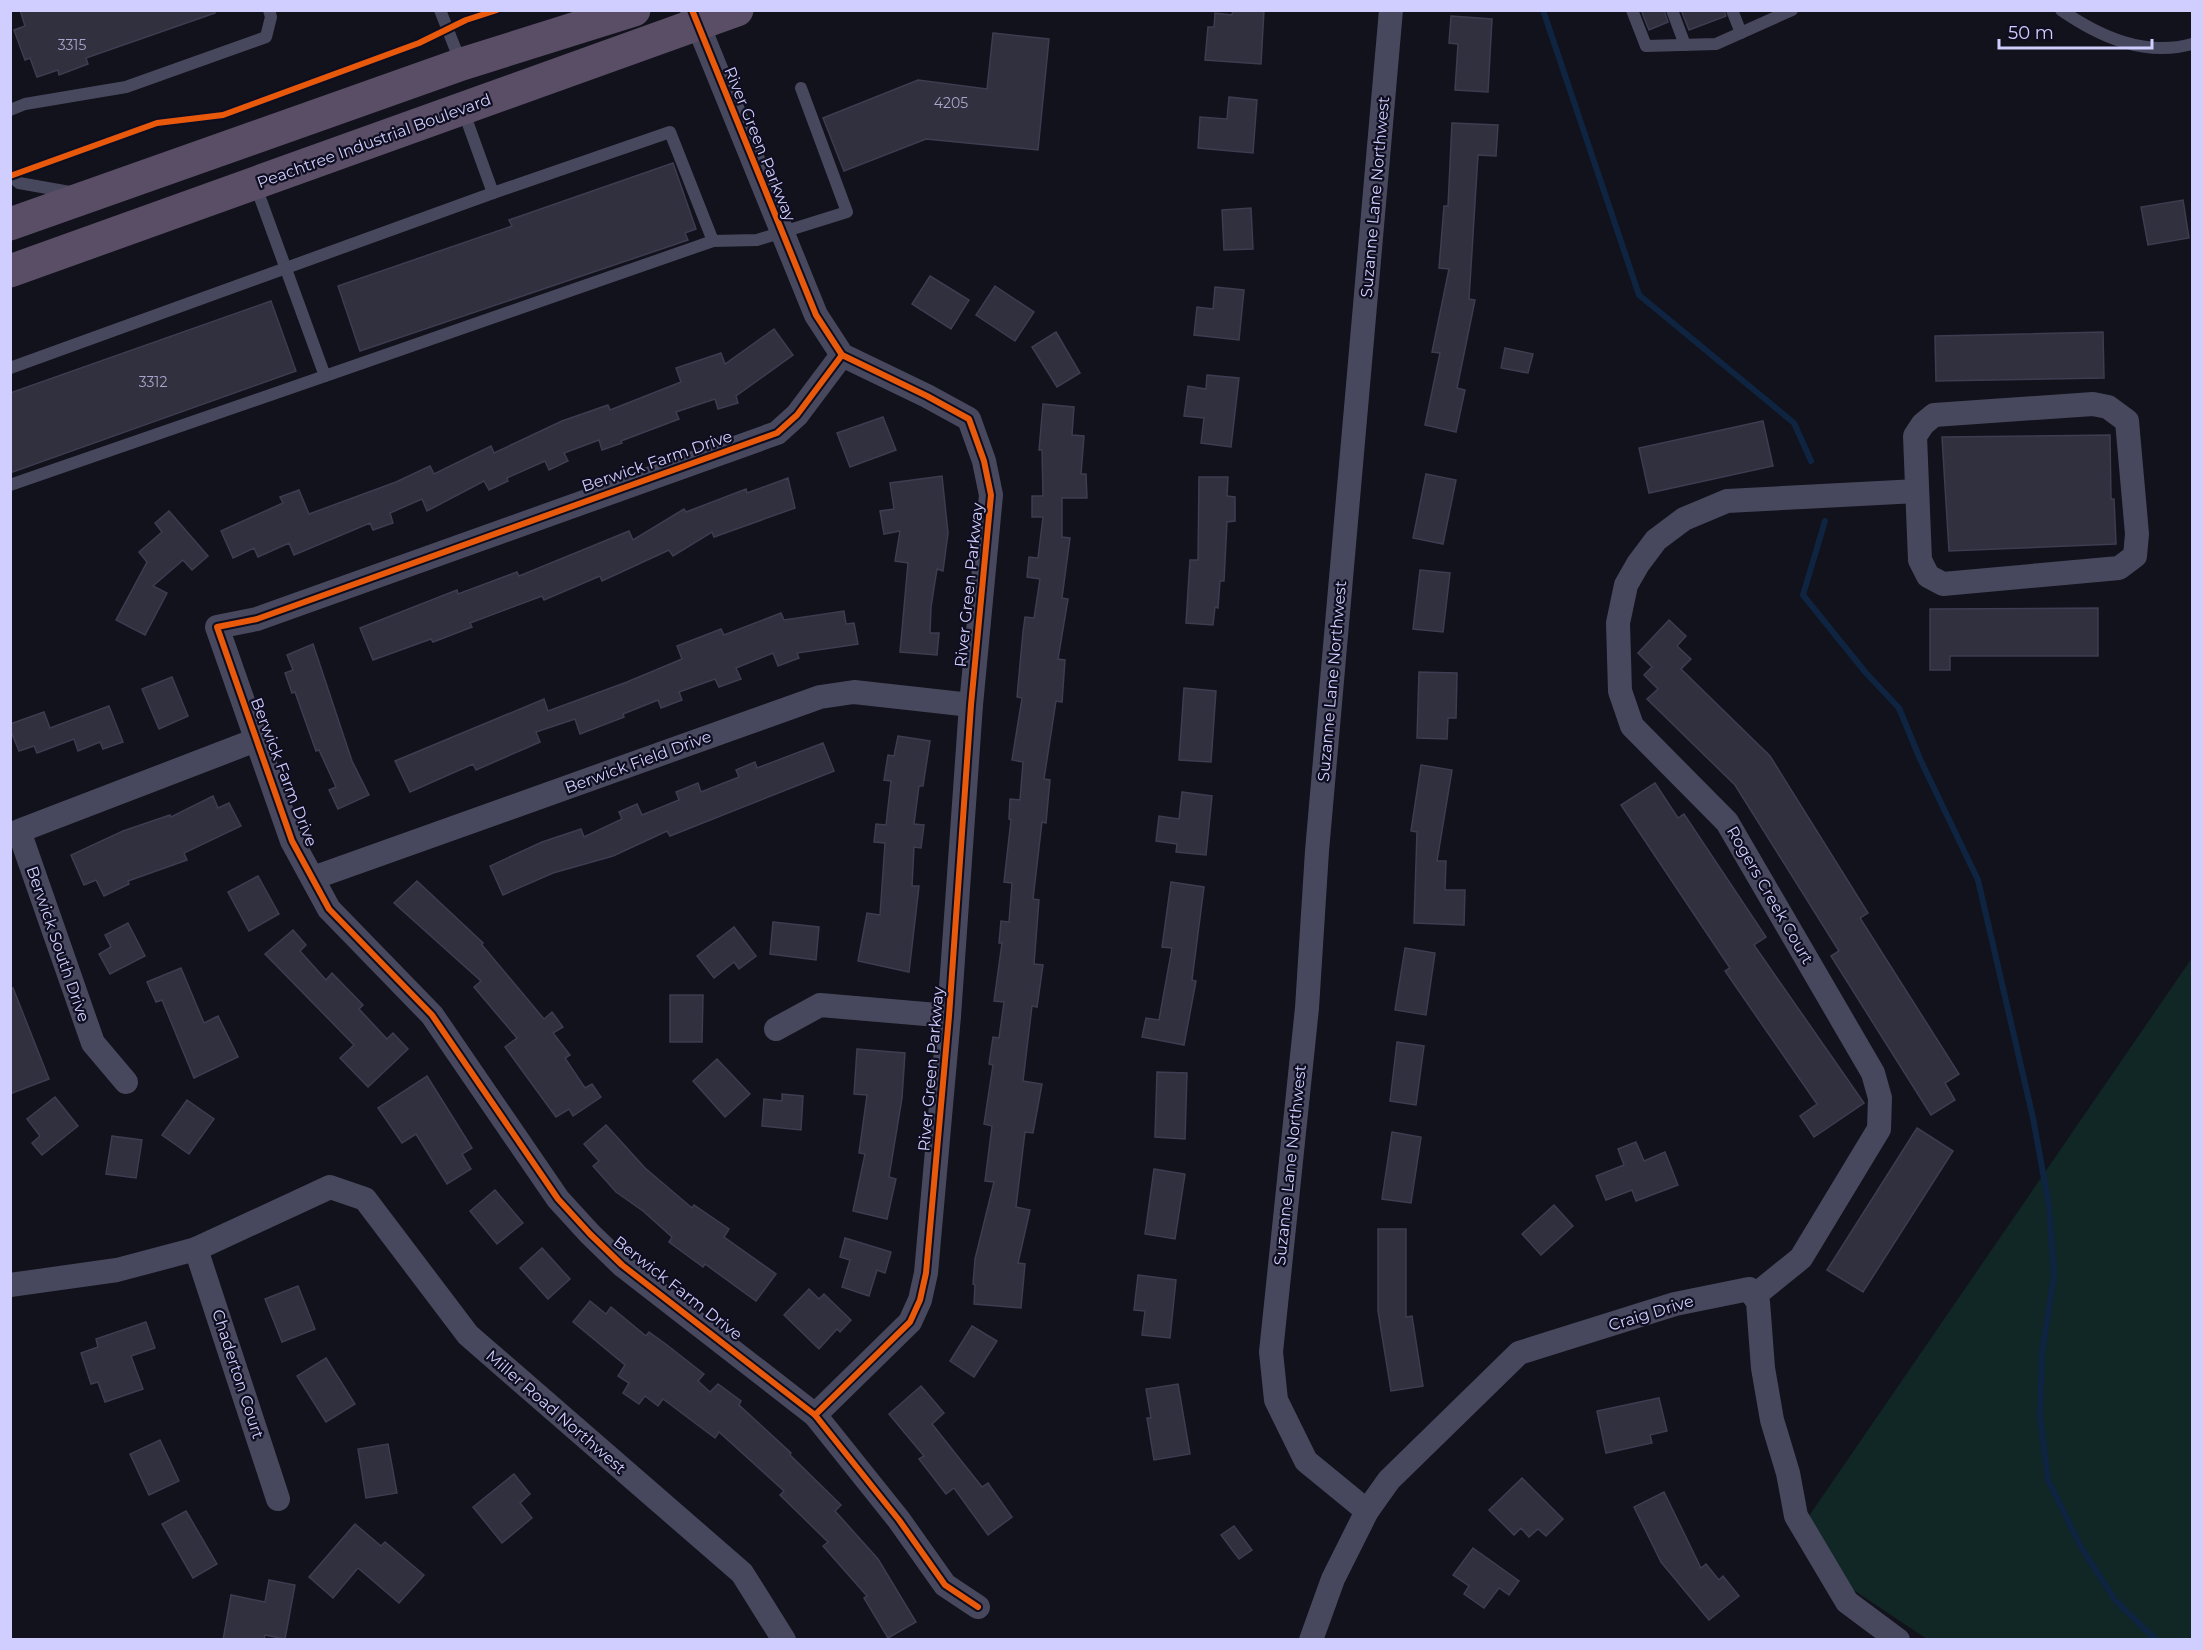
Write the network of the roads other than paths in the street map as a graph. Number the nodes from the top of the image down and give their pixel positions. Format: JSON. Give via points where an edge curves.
{"nodes":[{"id":1,"x":269,"y":10,"type":"edge"},
{"id":2,"x":440,"y":10,"type":"edge"},
{"id":3,"x":634,"y":10,"type":"edge"},
{"id":4,"x":737,"y":10,"type":"edge"},
{"id":5,"x":1391,"y":10,"type":"edge"},
{"id":6,"x":1632,"y":10,"type":"edge"},
{"id":7,"x":1672,"y":10,"type":"edge"},
{"id":8,"x":1732,"y":10,"type":"edge"},
{"id":9,"x":2061,"y":10,"type":"edge"},
{"id":10,"x":1792,"y":11,"type":"edge"},
{"id":11,"x":695,"y":18,"type":"edge"},
{"id":12,"x":1741,"y":33,"type":"junction"},
{"id":13,"x":2193,"y":44,"type":"edge"},
{"id":14,"x":1685,"y":45,"type":"junction"},
{"id":15,"x":462,"y":64,"type":"junction"},
{"id":16,"x":801,"y":88,"type":"dead end"},
{"id":17,"x":463,"y":109,"type":"junction"},
{"id":18,"x":10,"y":110,"type":"edge"},
{"id":19,"x":10,"y":175,"type":"edge"},
{"id":20,"x":255,"y":183,"type":"junction"},
{"id":21,"x":493,"y":193,"type":"junction"},
{"id":22,"x":89,"y":196,"type":"junction"},
{"id":23,"x":10,"y":224,"type":"edge"},
{"id":24,"x":782,"y":234,"type":"junction"},
{"id":25,"x":713,"y":241,"type":"junction"},
{"id":26,"x":285,"y":268,"type":"junction"},
{"id":27,"x":10,"y":271,"type":"edge"},
{"id":28,"x":842,"y":355,"type":"junction"},
{"id":29,"x":10,"y":368,"type":"edge"},
{"id":30,"x":325,"y":376,"type":"junction"},
{"id":31,"x":10,"y":485,"type":"edge"},
{"id":32,"x":1917,"y":491,"type":"junction"},
{"id":33,"x":971,"y":705,"type":"junction"},
{"id":34,"x":256,"y":740,"type":"junction"},
{"id":35,"x":313,"y":878,"type":"junction"},
{"id":36,"x":949,"y":1016,"type":"junction"},
{"id":37,"x":776,"y":1029,"type":"dead end"},
{"id":38,"x":126,"y":1082,"type":"dead end"},
{"id":39,"x":196,"y":1250,"type":"junction"},
{"id":40,"x":10,"y":1285,"type":"edge"},
{"id":41,"x":1754,"y":1296,"type":"junction"},
{"id":42,"x":815,"y":1415,"type":"junction"},
{"id":43,"x":278,"y":1499,"type":"dead end"},
{"id":44,"x":1367,"y":1511,"type":"junction"},
{"id":45,"x":978,"y":1607,"type":"dead end"},
{"id":46,"x":784,"y":1640,"type":"edge"},
{"id":47,"x":1311,"y":1640,"type":"edge"},
{"id":48,"x":1898,"y":1640,"type":"edge"}],
"edges":[{"from":1,"to":18,"type":"lane","via":[[266,37],[126,87],[24,104]]},
{"from":2,"to":15,"type":"lane"},
{"from":3,"to":15,"type":"highway"},
{"from":4,"to":11,"type":"highway","name":"Peachtree Industrial Boulevard"},
{"from":5,"to":44,"type":"street","name":"Suzanne Lane Northwest","via":[[1306,1008],[1271,1352],[1276,1400],[1306,1461]]},
{"from":6,"to":14,"type":"lane","via":[[1647,46]]},
{"from":7,"to":14,"type":"lane"},
{"from":8,"to":12,"type":"lane"},
{"from":9,"to":13,"type":"lane","via":[[2083,26],[2132,44],[2158,49]]},
{"from":10,"to":12,"type":"lane"},
{"from":11,"to":17,"type":"highway","name":"Peachtree Industrial Boulevard"},
{"from":11,"to":24,"type":"street","name":"River Green Parkway"},
{"from":12,"to":14,"type":"lane","via":[[1716,44]]},
{"from":15,"to":22,"type":"highway"},
{"from":16,"to":24,"type":"lane","via":[[846,212]]},
{"from":17,"to":20,"type":"highway","name":"Peachtree Industrial Boulevard"},
{"from":17,"to":21,"type":"lane"},
{"from":19,"to":22,"type":"lane","via":[[19,183]]},
{"from":20,"to":26,"type":"lane"},
{"from":20,"to":27,"type":"highway","name":"Peachtree Industrial Boulevard"},
{"from":21,"to":25,"type":"lane","via":[[670,132]]},
{"from":21,"to":26,"type":"lane"},
{"from":22,"to":23,"type":"highway"},
{"from":24,"to":25,"type":"lane","via":[[757,240]]},
{"from":24,"to":28,"type":"street","name":"River Green Parkway","via":[[816,315]]},
{"from":25,"to":30,"type":"lane"},
{"from":26,"to":29,"type":"lane"},
{"from":26,"to":30,"type":"lane"},
{"from":28,"to":33,"type":"street","name":"River Green Parkway","via":[[969,419],[991,495]]},
{"from":28,"to":34,"type":"street","name":"Berwick Farm Drive","via":[[797,415],[777,433],[257,619],[217,627]]},
{"from":30,"to":31,"type":"lane"},
{"from":32,"to":32,"type":"street","via":[[1920,560],[1928,576],[1943,584],[2119,568],[2135,556],[2137,534],[2127,421],[2108,407],[2094,404],[1934,415],[1915,436]]},
{"from":32,"to":41,"type":"street","name":"Rogers Creek Court","via":[[1727,501],[1684,519],[1656,540],[1626,585],[1620,614],[1620,691],[1632,726],[1727,822],[1873,1073],[1880,1098],[1879,1129],[1833,1208],[1801,1258]]},
{"from":33,"to":35,"type":"street","name":"Berwick Field Drive","via":[[854,692],[819,697]]},
{"from":33,"to":36,"type":"street","name":"River Green Parkway"},
{"from":34,"to":35,"type":"street","name":"Berwick Farm Drive","via":[[292,842]]},
{"from":34,"to":38,"type":"street","name":"Berwick South Drive","via":[[19,831],[93,1043]]},
{"from":35,"to":42,"type":"street","name":"Berwick Farm Drive","via":[[329,909],[432,1015],[558,1199],[590,1234],[622,1265]]},
{"from":36,"to":37,"type":"street","via":[[820,1005]]},
{"from":36,"to":42,"type":"street","name":"River Green Parkway","via":[[926,1273],[920,1300],[910,1322]]},
{"from":39,"to":40,"type":"street","via":[[117,1270]]},
{"from":39,"to":43,"type":"street","name":"Chaderton Court"},
{"from":39,"to":46,"type":"street","name":"Miller Road Northwest","via":[[330,1187],[365,1198],[468,1335],[742,1573]]},
{"from":41,"to":44,"type":"street","name":"Craig Drive","via":[[1749,1289],[1676,1304],[1520,1353],[1389,1480]]},
{"from":41,"to":48,"type":"street","via":[[1758,1302],[1772,1420],[1796,1516],[1848,1602]]},
{"from":42,"to":45,"type":"street","name":"Berwick Farm Drive","via":[[945,1585]]},
{"from":44,"to":47,"type":"street","name":"Craig Drive","via":[[1333,1578]]}]}
